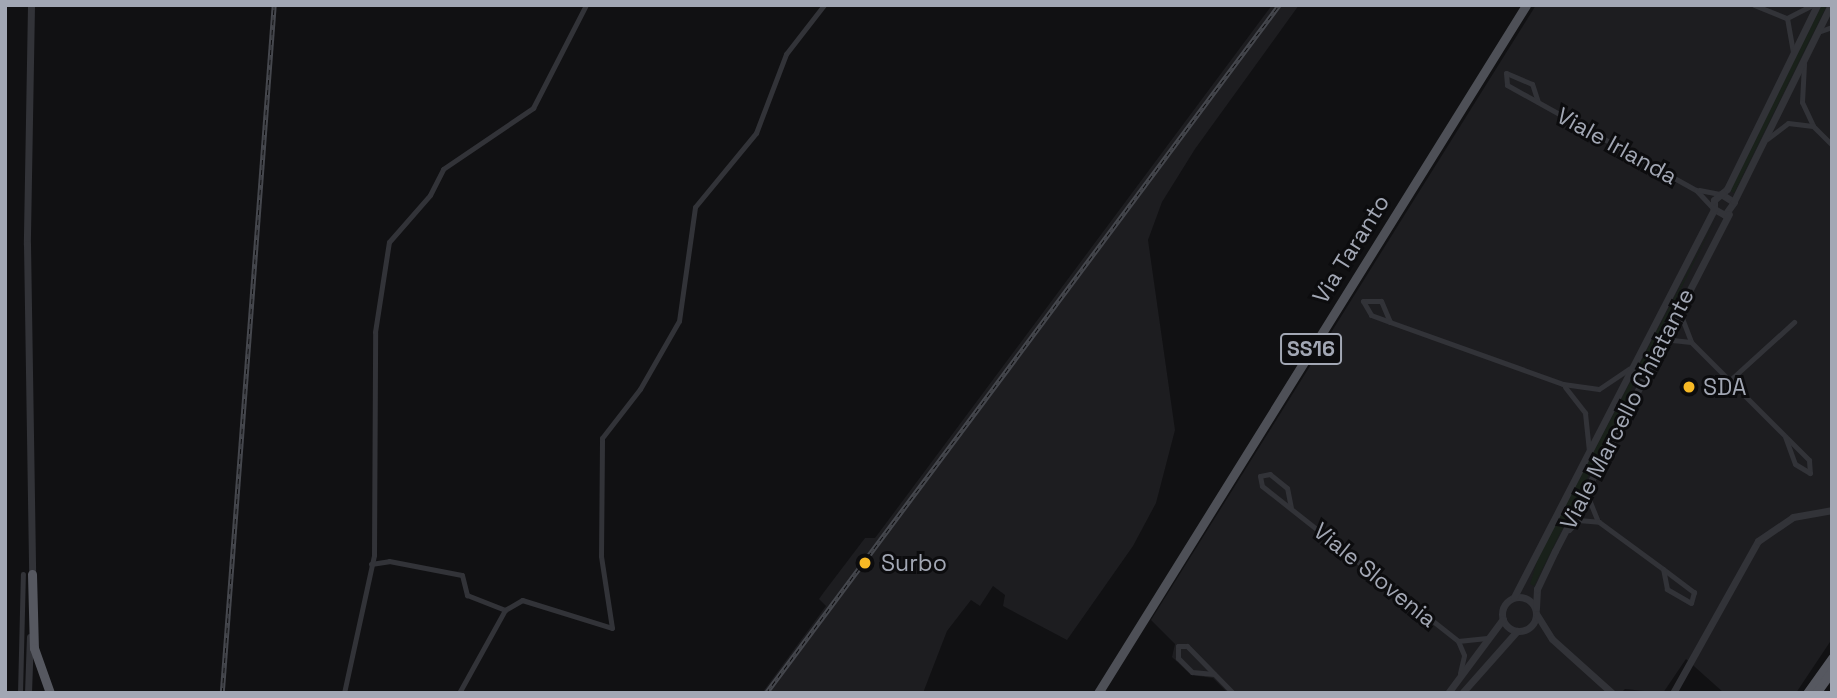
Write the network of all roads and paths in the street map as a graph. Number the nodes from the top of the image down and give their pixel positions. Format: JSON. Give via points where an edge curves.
{"nodes":[{"id":1,"x":31,"y":5,"type":"edge"},
{"id":2,"x":586,"y":5,"type":"edge"},
{"id":3,"x":824,"y":5,"type":"edge"},
{"id":4,"x":1526,"y":5,"type":"edge"},
{"id":5,"x":1754,"y":5,"type":"edge"},
{"id":6,"x":1815,"y":5,"type":"edge"},
{"id":7,"x":1831,"y":5,"type":"edge"},
{"id":8,"x":1787,"y":18,"type":"junction"},
{"id":9,"x":1832,"y":27,"type":"edge"},
{"id":10,"x":1818,"y":32,"type":"junction"},
{"id":11,"x":1793,"y":55,"type":"junction"},
{"id":12,"x":1804,"y":59,"type":"junction"},
{"id":13,"x":1538,"y":102,"type":"junction"},
{"id":14,"x":1813,"y":126,"type":"junction"},
{"id":15,"x":1762,"y":143,"type":"junction"},
{"id":16,"x":1832,"y":145,"type":"edge"},
{"id":17,"x":1696,"y":190,"type":"junction"},
{"id":18,"x":1721,"y":194,"type":"junction"},
{"id":19,"x":1734,"y":202,"type":"junction"},
{"id":20,"x":1714,"y":209,"type":"junction"},
{"id":21,"x":1729,"y":214,"type":"junction"},
{"id":22,"x":1684,"y":295,"type":"junction"},
{"id":23,"x":1390,"y":322,"type":"junction"},
{"id":24,"x":1794,"y":322,"type":"dead end"},
{"id":25,"x":1691,"y":342,"type":"junction"},
{"id":26,"x":1657,"y":349,"type":"junction"},
{"id":27,"x":1639,"y":357,"type":"junction"},
{"id":28,"x":1729,"y":381,"type":"junction"},
{"id":29,"x":1563,"y":384,"type":"junction"},
{"id":30,"x":1785,"y":437,"type":"junction"},
{"id":31,"x":1587,"y":461,"type":"junction"},
{"id":32,"x":1592,"y":476,"type":"junction"},
{"id":33,"x":1291,"y":508,"type":"junction"},
{"id":34,"x":1832,"y":510,"type":"edge"},
{"id":35,"x":1599,"y":522,"type":"junction"},
{"id":36,"x":1555,"y":551,"type":"junction"},
{"id":37,"x":371,"y":564,"type":"junction"},
{"id":38,"x":1663,"y":569,"type":"junction"},
{"id":39,"x":28,"y":574,"type":"junction"},
{"id":40,"x":1514,"y":597,"type":"junction"},
{"id":41,"x":505,"y":610,"type":"junction"},
{"id":42,"x":1536,"y":612,"type":"junction"},
{"id":43,"x":1503,"y":619,"type":"junction"},
{"id":44,"x":1521,"y":630,"type":"junction"},
{"id":45,"x":1490,"y":637,"type":"junction"},
{"id":46,"x":1552,"y":639,"type":"junction"},
{"id":47,"x":1458,"y":641,"type":"junction"},
{"id":48,"x":1832,"y":658,"type":"edge"},
{"id":49,"x":1832,"y":671,"type":"edge"},
{"id":50,"x":1214,"y":674,"type":"junction"},
{"id":51,"x":1459,"y":679,"type":"junction"},
{"id":52,"x":20,"y":693,"type":"edge"},
{"id":53,"x":28,"y":693,"type":"edge"},
{"id":54,"x":50,"y":693,"type":"edge"},
{"id":55,"x":344,"y":693,"type":"edge"},
{"id":56,"x":459,"y":693,"type":"edge"},
{"id":57,"x":1098,"y":693,"type":"edge"},
{"id":58,"x":1233,"y":693,"type":"edge"},
{"id":59,"x":1448,"y":693,"type":"edge"},
{"id":60,"x":1462,"y":693,"type":"edge"},
{"id":61,"x":1612,"y":693,"type":"edge"},
{"id":62,"x":1673,"y":693,"type":"edge"},
{"id":63,"x":1807,"y":693,"type":"edge"},
{"id":64,"x":1816,"y":693,"type":"edge"}],
"edges":[{"from":1,"to":39,"type":"street"},
{"from":2,"to":37,"type":"street","via":[[533,108],[443,169],[430,195],[389,242],[377,305]]},
{"from":3,"to":41,"type":"street","via":[[786,54],[756,133],[695,206],[679,321],[640,389],[605,430],[601,556],[612,628],[522,600]]},
{"from":4,"to":57,"type":"main road","name":"Via Taranto","number":"SS16"},
{"from":5,"to":8,"type":"street"},
{"from":6,"to":8,"type":"street"},
{"from":6,"to":11,"type":"street","name":"Viale Marcello Chiatante"},
{"from":7,"to":10,"type":"street","name":"Viale Marcello Chiatante"},
{"from":8,"to":11,"type":"street"},
{"from":9,"to":10,"type":"street"},
{"from":10,"to":12,"type":"street","name":"Viale Marcello Chiatante"},
{"from":11,"to":18,"type":"street","name":"Viale Marcello Chiatante"},
{"from":12,"to":14,"type":"street","via":[[1801,94]]},
{"from":12,"to":15,"type":"street","name":"Viale Marcello Chiatante"},
{"from":13,"to":13,"type":"street","name":"Viale Irlanda","via":[[1532,84],[1506,73],[1507,85]]},
{"from":13,"to":17,"type":"street","name":"Viale Irlanda"},
{"from":14,"to":15,"type":"street","via":[[1788,123]]},
{"from":14,"to":16,"type":"street"},
{"from":15,"to":19,"type":"street","name":"Viale Marcello Chiatante"},
{"from":17,"to":18,"type":"street","name":"Viale Irlanda"},
{"from":17,"to":20,"type":"street","name":"Viale Irlanda"},
{"from":18,"to":19,"type":"street"},
{"from":18,"to":20,"type":"street","name":"Viale Marcello Chiatante"},
{"from":19,"to":21,"type":"street","name":"Viale Marcello Chiatante"},
{"from":20,"to":21,"type":"street"},
{"from":20,"to":27,"type":"street","name":"Viale Marcello Chiatante"},
{"from":21,"to":22,"type":"street","name":"Viale Marcello Chiatante"},
{"from":22,"to":25,"type":"street","via":[[1679,321]]},
{"from":22,"to":26,"type":"street","name":"Viale Marcello Chiatante"},
{"from":23,"to":23,"type":"street","via":[[1381,301],[1363,301],[1365,312]]},
{"from":23,"to":29,"type":"street"},
{"from":24,"to":28,"type":"street"},
{"from":25,"to":26,"type":"street","via":[[1672,340]]},
{"from":25,"to":28,"type":"street"},
{"from":26,"to":32,"type":"street","name":"Viale Marcello Chiatante"},
{"from":27,"to":29,"type":"street","via":[[1623,375],[1599,389]]},
{"from":27,"to":31,"type":"street","name":"Viale Marcello Chiatante"},
{"from":28,"to":30,"type":"street"},
{"from":29,"to":31,"type":"street","via":[[1586,413]]},
{"from":30,"to":30,"type":"street","via":[[1795,464],[1810,473],[1813,466]]},
{"from":31,"to":40,"type":"street","name":"Viale Marcello Chiatante"},
{"from":32,"to":35,"type":"street","via":[[1588,497]]},
{"from":32,"to":36,"type":"street","name":"Viale Marcello Chiatante"},
{"from":33,"to":33,"type":"street","name":"Viale Slovenia","via":[[1284,485],[1270,474],[1260,476],[1262,486]]},
{"from":33,"to":47,"type":"street","name":"Viale Slovenia"},
{"from":34,"to":62,"type":"street","via":[[1793,517],[1758,541]]},
{"from":35,"to":36,"type":"street","via":[[1578,520]]},
{"from":35,"to":38,"type":"street"},
{"from":36,"to":42,"type":"street","name":"Viale Marcello Chiatante","via":[[1537,589]]},
{"from":37,"to":41,"type":"street","via":[[389,561],[462,575],[467,595]]},
{"from":37,"to":55,"type":"street"},
{"from":38,"to":38,"type":"street","via":[[1667,589],[1692,603],[1694,592]]},
{"from":39,"to":52,"type":"street"},
{"from":39,"to":53,"type":"street"},
{"from":39,"to":54,"type":"highway","via":[[34,648]]},
{"from":40,"to":42,"type":"street","via":[[1530,600]]},
{"from":40,"to":43,"type":"street","name":"Viale Marcello Chiatante","via":[[1506,603]]},
{"from":41,"to":56,"type":"street"},
{"from":42,"to":44,"type":"street","name":"Viale Marcello Chiatante"},
{"from":42,"to":46,"type":"street"},
{"from":43,"to":44,"type":"street"},
{"from":43,"to":45,"type":"street","name":"Viale Marcello Chiatante"},
{"from":44,"to":46,"type":"street"},
{"from":44,"to":60,"type":"street","name":"Viale Marcello Chiatante","via":[[1493,652]]},
{"from":45,"to":47,"type":"street","name":"Viale Slovenia"},
{"from":45,"to":51,"type":"street","name":"Viale Marcello Chiatante"},
{"from":46,"to":61,"type":"street"},
{"from":47,"to":51,"type":"street","name":"Viale Slovenia","via":[[1464,655]]},
{"from":48,"to":63,"type":"highway"},
{"from":49,"to":64,"type":"highway"},
{"from":50,"to":50,"type":"street","via":[[1186,646],[1178,646],[1178,658],[1192,672]]},
{"from":50,"to":58,"type":"street"},
{"from":51,"to":59,"type":"street","name":"Viale Marcello Chiatante"}]}
